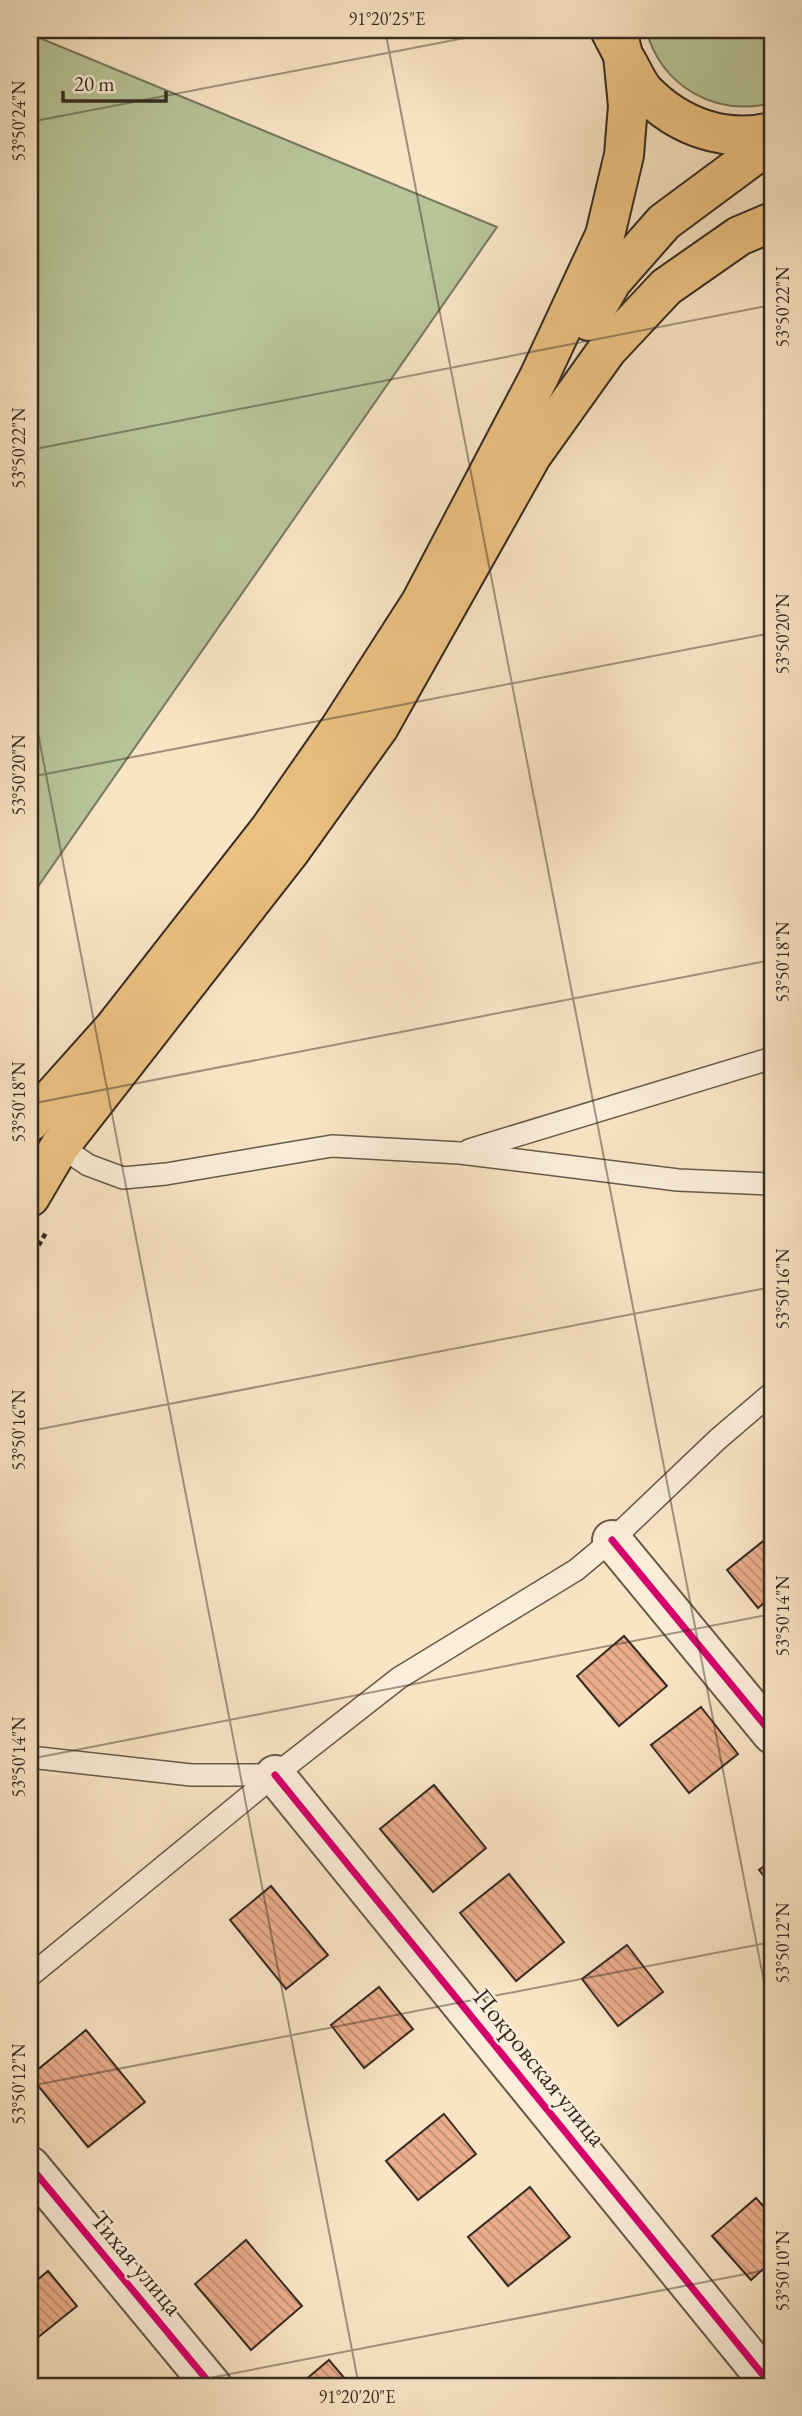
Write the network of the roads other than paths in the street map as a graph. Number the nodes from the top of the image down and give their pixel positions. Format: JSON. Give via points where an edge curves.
{"nodes":[{"id":1,"x":617,"y":38,"type":"edge"},
{"id":2,"x":772,"y":132,"type":"edge"},
{"id":3,"x":772,"y":142,"type":"edge"},
{"id":4,"x":772,"y":222,"type":"edge"},
{"id":5,"x":532,"y":455,"type":"junction"},
{"id":6,"x":772,"y":1058,"type":"edge"},
{"id":7,"x":30,"y":1122,"type":"edge"},
{"id":8,"x":60,"y":1146,"type":"junction"},
{"id":9,"x":460,"y":1153,"type":"junction"},
{"id":10,"x":772,"y":1184,"type":"edge"},
{"id":11,"x":30,"y":1197,"type":"edge"},
{"id":12,"x":772,"y":1393,"type":"edge"},
{"id":13,"x":612,"y":1540,"type":"junction"},
{"id":14,"x":772,"y":1734,"type":"edge"},
{"id":15,"x":30,"y":1757,"type":"edge"},
{"id":16,"x":275,"y":1775,"type":"junction"},
{"id":17,"x":30,"y":1976,"type":"edge"},
{"id":18,"x":30,"y":2166,"type":"edge"},
{"id":19,"x":212,"y":2386,"type":"edge"},
{"id":20,"x":772,"y":2386,"type":"edge"}],
"edges":[{"from":1,"to":2,"type":"main road","via":[[643,90],[674,117],[711,134],[752,137]]},
{"from":1,"to":7,"type":"main road","via":[[628,106],[624,155],[605,235],[539,377],[421,603],[269,830],[114,1028]]},
{"from":3,"to":5,"type":"main road","via":[[664,222],[612,281],[589,321]]},
{"from":4,"to":5,"type":"main road","via":[[739,236],[666,287],[607,349]]},
{"from":5,"to":8,"type":"main road","via":[[379,727],[291,850]]},
{"from":6,"to":9,"type":"lane"},
{"from":8,"to":9,"type":"lane","via":[[88,1165],[122,1178],[332,1146]]},
{"from":8,"to":11,"type":"main road"},
{"from":9,"to":10,"type":"lane","via":[[678,1180]]},
{"from":12,"to":13,"type":"lane"},
{"from":13,"to":14,"type":"street"},
{"from":13,"to":16,"type":"lane","via":[[576,1570],[399,1678]]},
{"from":15,"to":16,"type":"lane","via":[[191,1775]]},
{"from":16,"to":17,"type":"lane"},
{"from":16,"to":20,"type":"street","name":"Покровская улица"},
{"from":18,"to":19,"type":"street","name":"Тихая улица"}]}
